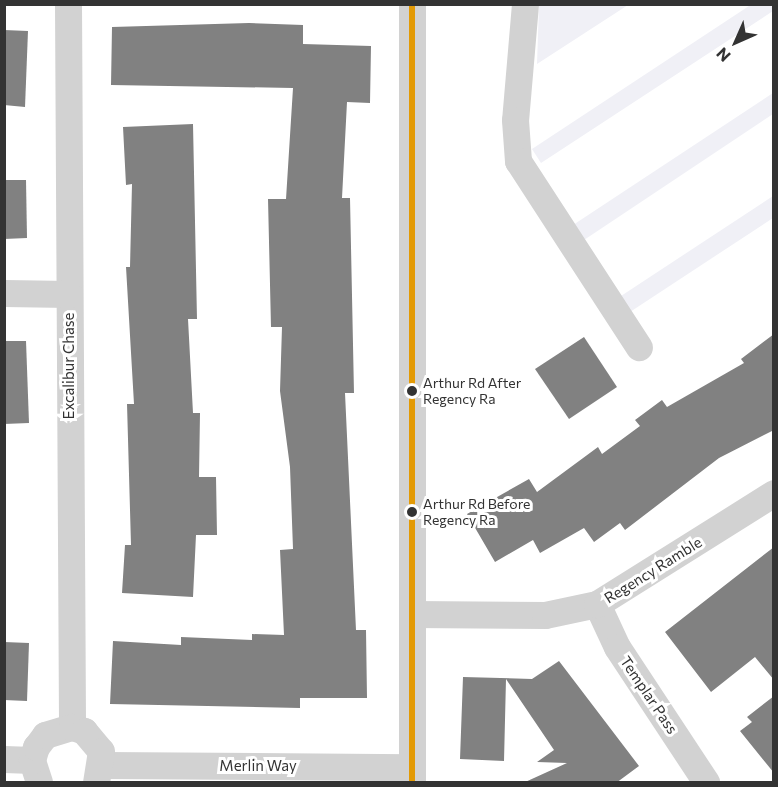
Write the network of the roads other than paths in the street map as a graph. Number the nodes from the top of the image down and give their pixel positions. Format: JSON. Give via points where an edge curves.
{"nodes":[{"id":1,"x":68,"y":4,"type":"edge"},
{"id":2,"x":412,"y":4,"type":"edge"},
{"id":3,"x":525,"y":4,"type":"edge"},
{"id":4,"x":4,"y":294,"type":"edge"},
{"id":5,"x":69,"y":294,"type":"junction"},
{"id":6,"x":639,"y":347,"type":"dead end"},
{"id":7,"x":774,"y":493,"type":"edge"},
{"id":8,"x":597,"y":604,"type":"junction"},
{"id":9,"x":412,"y":614,"type":"junction"},
{"id":10,"x":72,"y":727,"type":"junction"},
{"id":11,"x":4,"y":759,"type":"edge"},
{"id":12,"x":35,"y":771,"type":"edge"},
{"id":13,"x":100,"y":774,"type":"edge"},
{"id":14,"x":412,"y":775,"type":"edge"},
{"id":15,"x":706,"y":783,"type":"edge"}],
"edges":[{"from":1,"to":5,"type":"street","name":"Excalibur Chase"},
{"from":2,"to":9,"type":"street"},
{"from":3,"to":6,"type":"street","via":[[515,120],[518,161]]},
{"from":4,"to":5,"type":"street"},
{"from":5,"to":10,"type":"street","name":"Excalibur Chase"},
{"from":7,"to":8,"type":"street","name":"Regency Ramble"},
{"from":8,"to":9,"type":"street","name":"Regency Ramble","via":[[545,615]]},
{"from":8,"to":15,"type":"street","name":"Templar Pass","via":[[617,647]]},
{"from":9,"to":14,"type":"street"},
{"from":10,"to":12,"type":"street","via":[[45,735]]},
{"from":10,"to":13,"type":"street","via":[[95,740]]},
{"from":11,"to":12,"type":"street"},
{"from":13,"to":14,"type":"street","name":"Merlin Way"}]}
